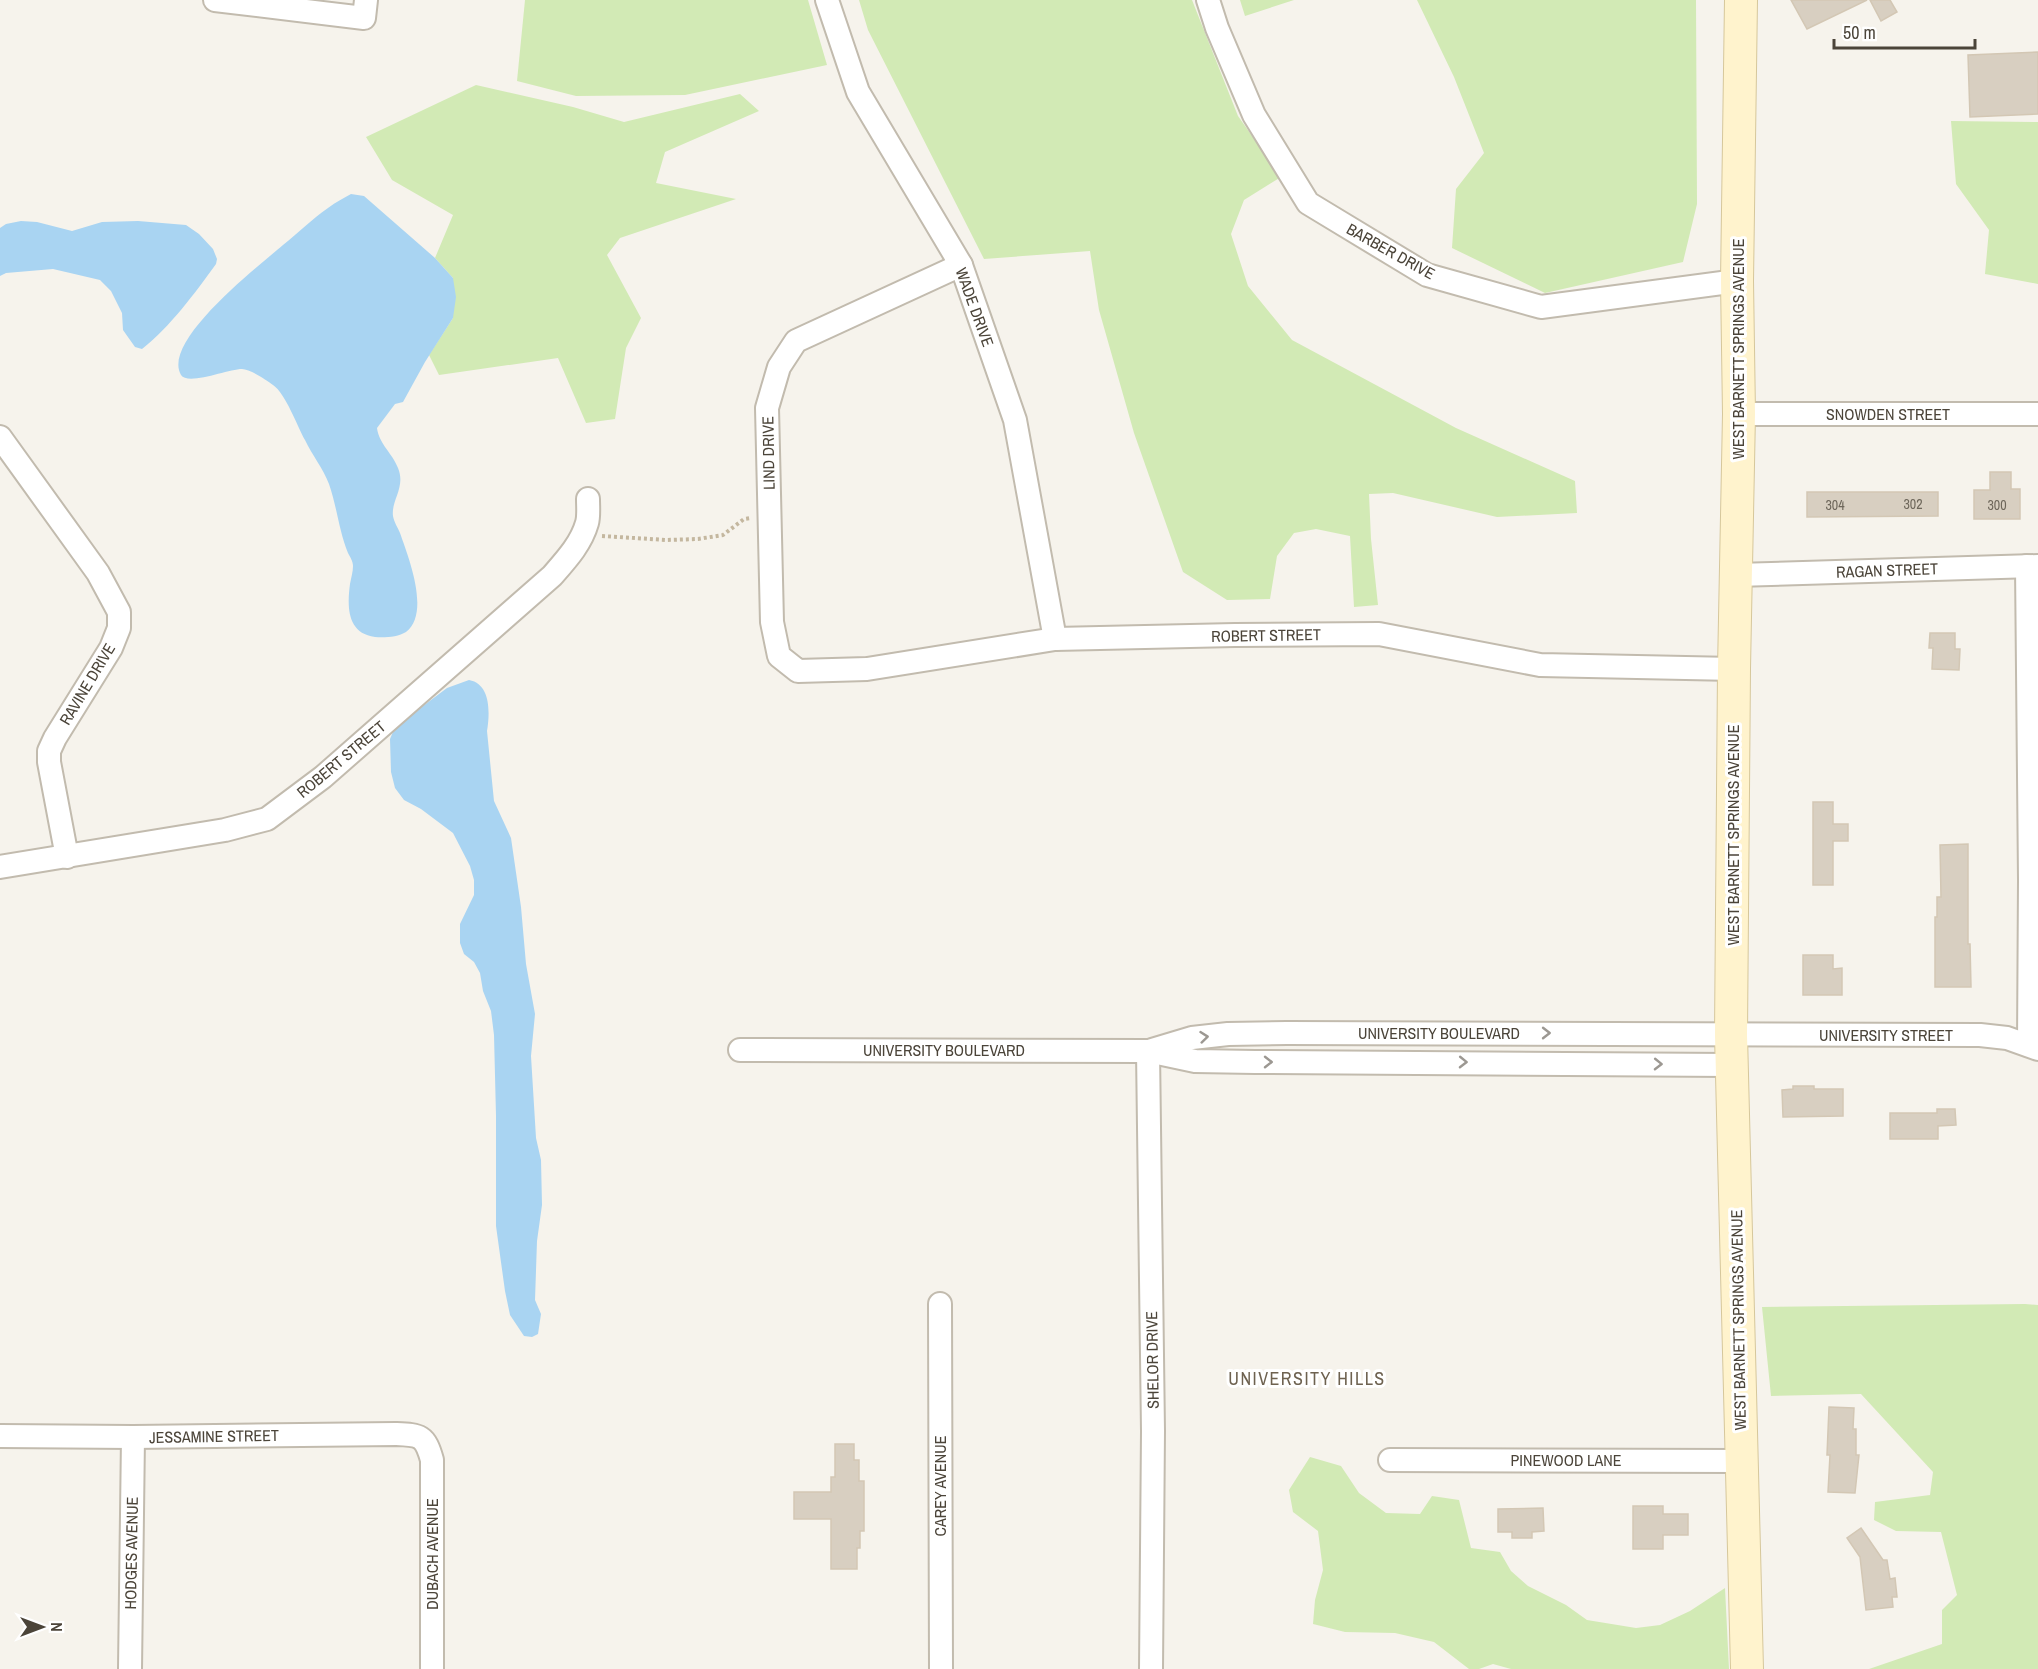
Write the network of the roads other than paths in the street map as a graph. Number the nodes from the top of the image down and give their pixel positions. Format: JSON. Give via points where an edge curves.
{"nodes":[{"id":1,"x":214,"y":0,"type":"edge"},
{"id":2,"x":366,"y":0,"type":"edge"},
{"id":3,"x":827,"y":0,"type":"edge"},
{"id":4,"x":1208,"y":0,"type":"edge"},
{"id":5,"x":1741,"y":0,"type":"edge"},
{"id":6,"x":961,"y":265,"type":"junction"},
{"id":7,"x":1737,"y":281,"type":"junction"},
{"id":8,"x":1739,"y":414,"type":"junction"},
{"id":9,"x":2038,"y":414,"type":"edge"},
{"id":10,"x":0,"y":437,"type":"edge"},
{"id":11,"x":588,"y":499,"type":"dead end"},
{"id":12,"x":2033,"y":566,"type":"edge"},
{"id":13,"x":1736,"y":575,"type":"junction"},
{"id":14,"x":1055,"y":639,"type":"junction"},
{"id":15,"x":1734,"y":669,"type":"junction"},
{"id":16,"x":798,"y":671,"type":"joint"},
{"id":17,"x":67,"y":856,"type":"junction"},
{"id":18,"x":0,"y":867,"type":"edge"},
{"id":19,"x":2034,"y":1047,"type":"edge"},
{"id":20,"x":740,"y":1050,"type":"dead end"},
{"id":21,"x":1731,"y":1050,"type":"junction"},
{"id":22,"x":1148,"y":1051,"type":"junction"},
{"id":23,"x":940,"y":1304,"type":"dead end"},
{"id":24,"x":0,"y":1436,"type":"edge"},
{"id":25,"x":133,"y":1437,"type":"junction"},
{"id":26,"x":426,"y":1441,"type":"joint"},
{"id":27,"x":1390,"y":1460,"type":"dead end"},
{"id":28,"x":1741,"y":1461,"type":"junction"},
{"id":29,"x":130,"y":1669,"type":"edge"},
{"id":30,"x":432,"y":1669,"type":"edge"},
{"id":31,"x":941,"y":1669,"type":"edge"},
{"id":32,"x":1151,"y":1669,"type":"edge"},
{"id":33,"x":1747,"y":1669,"type":"edge"}],
"edges":[{"from":1,"to":2,"type":"street","via":[[364,18]]},
{"from":3,"to":6,"type":"street","name":"WADE DRIVE","via":[[858,92]]},
{"from":4,"to":7,"type":"street","name":"BARBER DRIVE","via":[[1254,115],[1308,203],[1427,274],[1541,307]]},
{"from":5,"to":7,"type":"street","name":"WEST BARNETT SPRINGS AVENUE"},
{"from":6,"to":14,"type":"street","name":"WADE DRIVE","via":[[1015,420]]},
{"from":6,"to":16,"type":"street","name":"LIND DRIVE","via":[[796,341],[779,367],[767,408],[772,622],[779,656]]},
{"from":7,"to":8,"type":"street","name":"WEST BARNETT SPRINGS AVENUE"},
{"from":8,"to":9,"type":"street","name":"SNOWDEN STREET"},
{"from":8,"to":13,"type":"street","name":"WEST BARNETT SPRINGS AVENUE"},
{"from":10,"to":17,"type":"street","name":"RAVINE DRIVE","via":[[98,573],[119,612],[119,628],[111,648],[49,751]]},
{"from":11,"to":17,"type":"street","name":"ROBERT STREET","via":[[587,522],[580,538],[552,576],[323,777],[267,819],[225,830]]},
{"from":12,"to":13,"type":"street","name":"RAGAN STREET"},
{"from":12,"to":19,"type":"street","via":[[2030,880]]},
{"from":13,"to":15,"type":"street","name":"WEST BARNETT SPRINGS AVENUE"},
{"from":14,"to":15,"type":"street","name":"ROBERT STREET","via":[[1379,634],[1540,665]]},
{"from":14,"to":16,"type":"street","name":"ROBERT STREET","via":[[867,669]]},
{"from":15,"to":21,"type":"street","name":"WEST BARNETT SPRINGS AVENUE"},
{"from":17,"to":18,"type":"street","name":"ROBERT STREET"},
{"from":19,"to":21,"type":"street","name":"UNIVERSITY STREET","via":[[1980,1035]]},
{"from":20,"to":22,"type":"street","name":"UNIVERSITY BOULEVARD"},
{"from":22,"to":21,"type":"street","name":"UNIVERSITY BOULEVARD","one_way":true,"via":[[1195,1061],[1255,1062]]},
{"from":22,"to":21,"type":"street","name":"UNIVERSITY BOULEVARD","one_way":true,"via":[[1192,1038],[1228,1034],[1703,1033]]},
{"from":21,"to":28,"type":"street","name":"WEST BARNETT SPRINGS AVENUE"},
{"from":22,"to":32,"type":"street","name":"SHELOR DRIVE","via":[[1153,1431]]},
{"from":23,"to":31,"type":"street","name":"CAREY AVENUE"},
{"from":24,"to":25,"type":"street","name":"JESSAMINE STREET"},
{"from":25,"to":26,"type":"street","name":"JESSAMINE STREET","via":[[396,1434],[420,1436]]},
{"from":25,"to":29,"type":"street","name":"HODGES AVENUE"},
{"from":26,"to":30,"type":"street","name":"DUBACH AVENUE","via":[[433,1472]]},
{"from":27,"to":28,"type":"street","name":"PINEWOOD LANE"},
{"from":28,"to":33,"type":"street","name":"WEST BARNETT SPRINGS AVENUE"}]}
